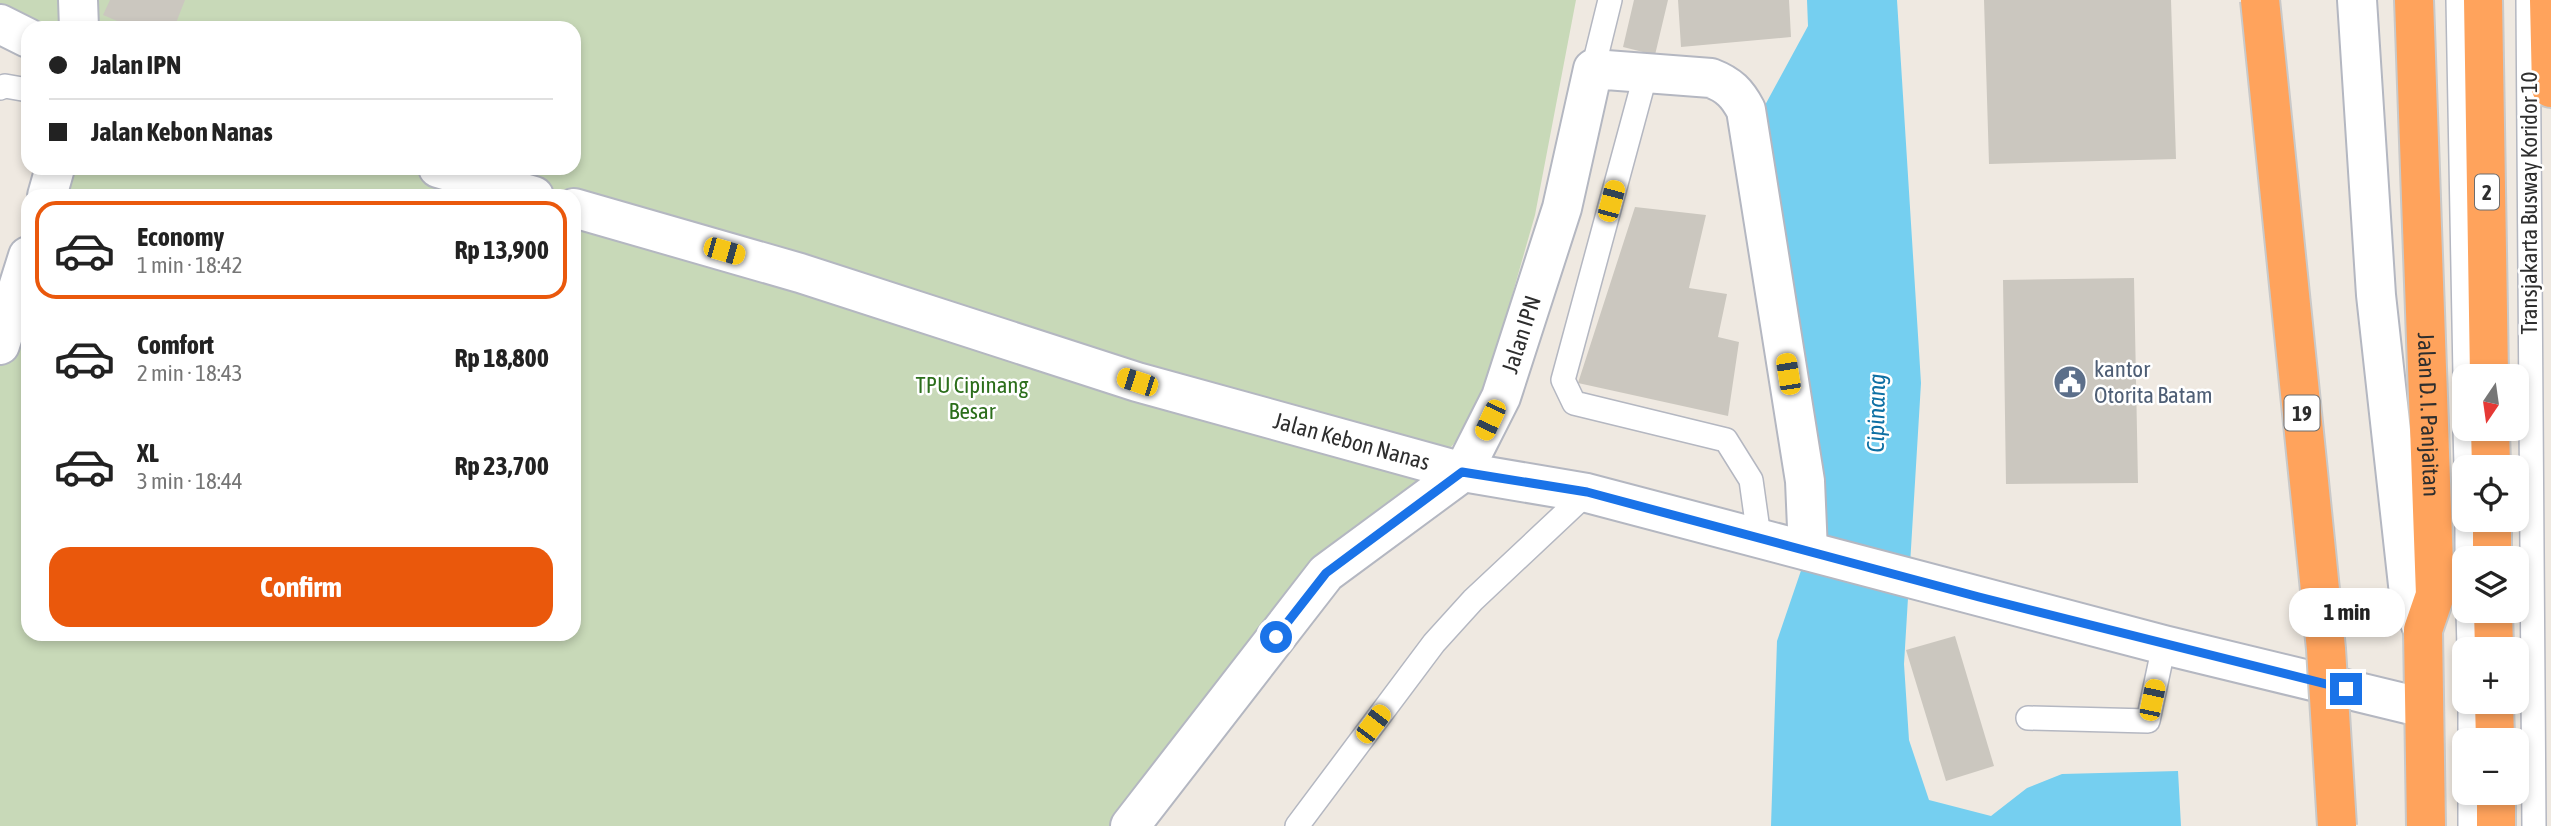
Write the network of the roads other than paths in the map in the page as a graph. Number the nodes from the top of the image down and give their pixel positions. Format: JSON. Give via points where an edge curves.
{"nodes":[{"id":1,"x":78,"y":0,"type":"edge"},
{"id":2,"x":1610,"y":0,"type":"edge"},
{"id":3,"x":2260,"y":0,"type":"edge"},
{"id":4,"x":2357,"y":0,"type":"edge"},
{"id":5,"x":2414,"y":0,"type":"edge"},
{"id":6,"x":2528,"y":0,"type":"edge"},
{"id":7,"x":2549,"y":0,"type":"edge"},
{"id":8,"x":2476,"y":2,"type":"edge"},
{"id":9,"x":79,"y":21,"type":"edge"},
{"id":10,"x":0,"y":24,"type":"edge"},
{"id":11,"x":21,"y":34,"type":"edge"},
{"id":12,"x":1593,"y":69,"type":"junction"},
{"id":13,"x":1646,"y":73,"type":"junction"},
{"id":14,"x":0,"y":88,"type":"edge"},
{"id":15,"x":2551,"y":88,"type":"edge"},
{"id":16,"x":21,"y":89,"type":"edge"},
{"id":17,"x":462,"y":175,"type":"edge"},
{"id":18,"x":510,"y":189,"type":"edge"},
{"id":19,"x":581,"y":210,"type":"edge"},
{"id":20,"x":21,"y":278,"type":"edge"},
{"id":21,"x":0,"y":345,"type":"edge"},
{"id":22,"x":2465,"y":364,"type":"edge"},
{"id":23,"x":2489,"y":364,"type":"edge"},
{"id":24,"x":1462,"y":472,"type":"junction"},
{"id":25,"x":1587,"y":492,"type":"junction"},
{"id":26,"x":1759,"y":537,"type":"junction"},
{"id":27,"x":1816,"y":553,"type":"junction"},
{"id":28,"x":2423,"y":630,"type":"junction"},
{"id":29,"x":2164,"y":645,"type":"junction"},
{"id":30,"x":2424,"y":708,"type":"junction"},
{"id":31,"x":2028,"y":718,"type":"dead end"},
{"id":32,"x":2470,"y":805,"type":"edge"},
{"id":33,"x":2496,"y":805,"type":"edge"},
{"id":34,"x":1130,"y":826,"type":"edge"},
{"id":35,"x":1297,"y":826,"type":"edge"},
{"id":36,"x":2337,"y":826,"type":"edge"},
{"id":37,"x":2426,"y":826,"type":"edge"},
{"id":38,"x":2470,"y":826,"type":"edge"},
{"id":39,"x":2496,"y":826,"type":"edge"},
{"id":40,"x":2534,"y":826,"type":"edge"}],
"edges":[{"from":1,"to":9,"type":"street"},
{"from":2,"to":12,"type":"lane","name":"Jalan IPN"},
{"from":3,"to":36,"type":"highway","number":"19","bridge":true,"via":[[2326,649]]},
{"from":4,"to":28,"type":"street","via":[[2376,295],[2409,594]]},
{"from":5,"to":28,"type":"highway","name":"Jalan D. I. Panjaitan","via":[[2435,594]]},
{"from":6,"to":40,"type":"lane","name":"Transjakarta Busway Koridor 10"},
{"from":7,"to":15,"type":"highway"},
{"from":8,"to":22,"type":"lane"},
{"from":8,"to":23,"type":"highway","number":"2"},
{"from":10,"to":11,"type":"street"},
{"from":12,"to":13,"type":"street"},
{"from":12,"to":24,"type":"street","name":"Jalan IPN","via":[[1562,208],[1501,397]]},
{"from":13,"to":26,"type":"lane","via":[[1563,380],[1574,403],[1726,440],[1751,480]]},
{"from":13,"to":27,"type":"street","via":[[1711,78],[1737,93],[1746,110]]},
{"from":14,"to":16,"type":"lane"},
{"from":17,"to":18,"type":"street"},
{"from":19,"to":24,"type":"street","name":"Jalan Kebon Nanas","via":[[800,273],[1137,382]]},
{"from":20,"to":21,"type":"street"},
{"from":24,"to":25,"type":"street","name":"Jalan Kebon Nanas"},
{"from":24,"to":34,"type":"street","name":"Jalan IPN","via":[[1326,573]]},
{"from":25,"to":26,"type":"street","name":"Jalan Kebon Nanas"},
{"from":25,"to":35,"type":"lane","via":[[1434,643]]},
{"from":26,"to":27,"type":"street","name":"Jalan Kebon Nanas"},
{"from":27,"to":29,"type":"street","name":"Jalan Kebon Nanas"},
{"from":28,"to":30,"type":"highway","name":"Jalan D. I. Panjaitan"},
{"from":29,"to":30,"type":"street","name":"Jalan Kebon Nanas"},
{"from":29,"to":31,"type":"lane","via":[[2148,721]]},
{"from":30,"to":37,"type":"highway","name":"Jalan D. I. Panjaitan"},
{"from":32,"to":38,"type":"lane"},
{"from":33,"to":39,"type":"highway"}]}
